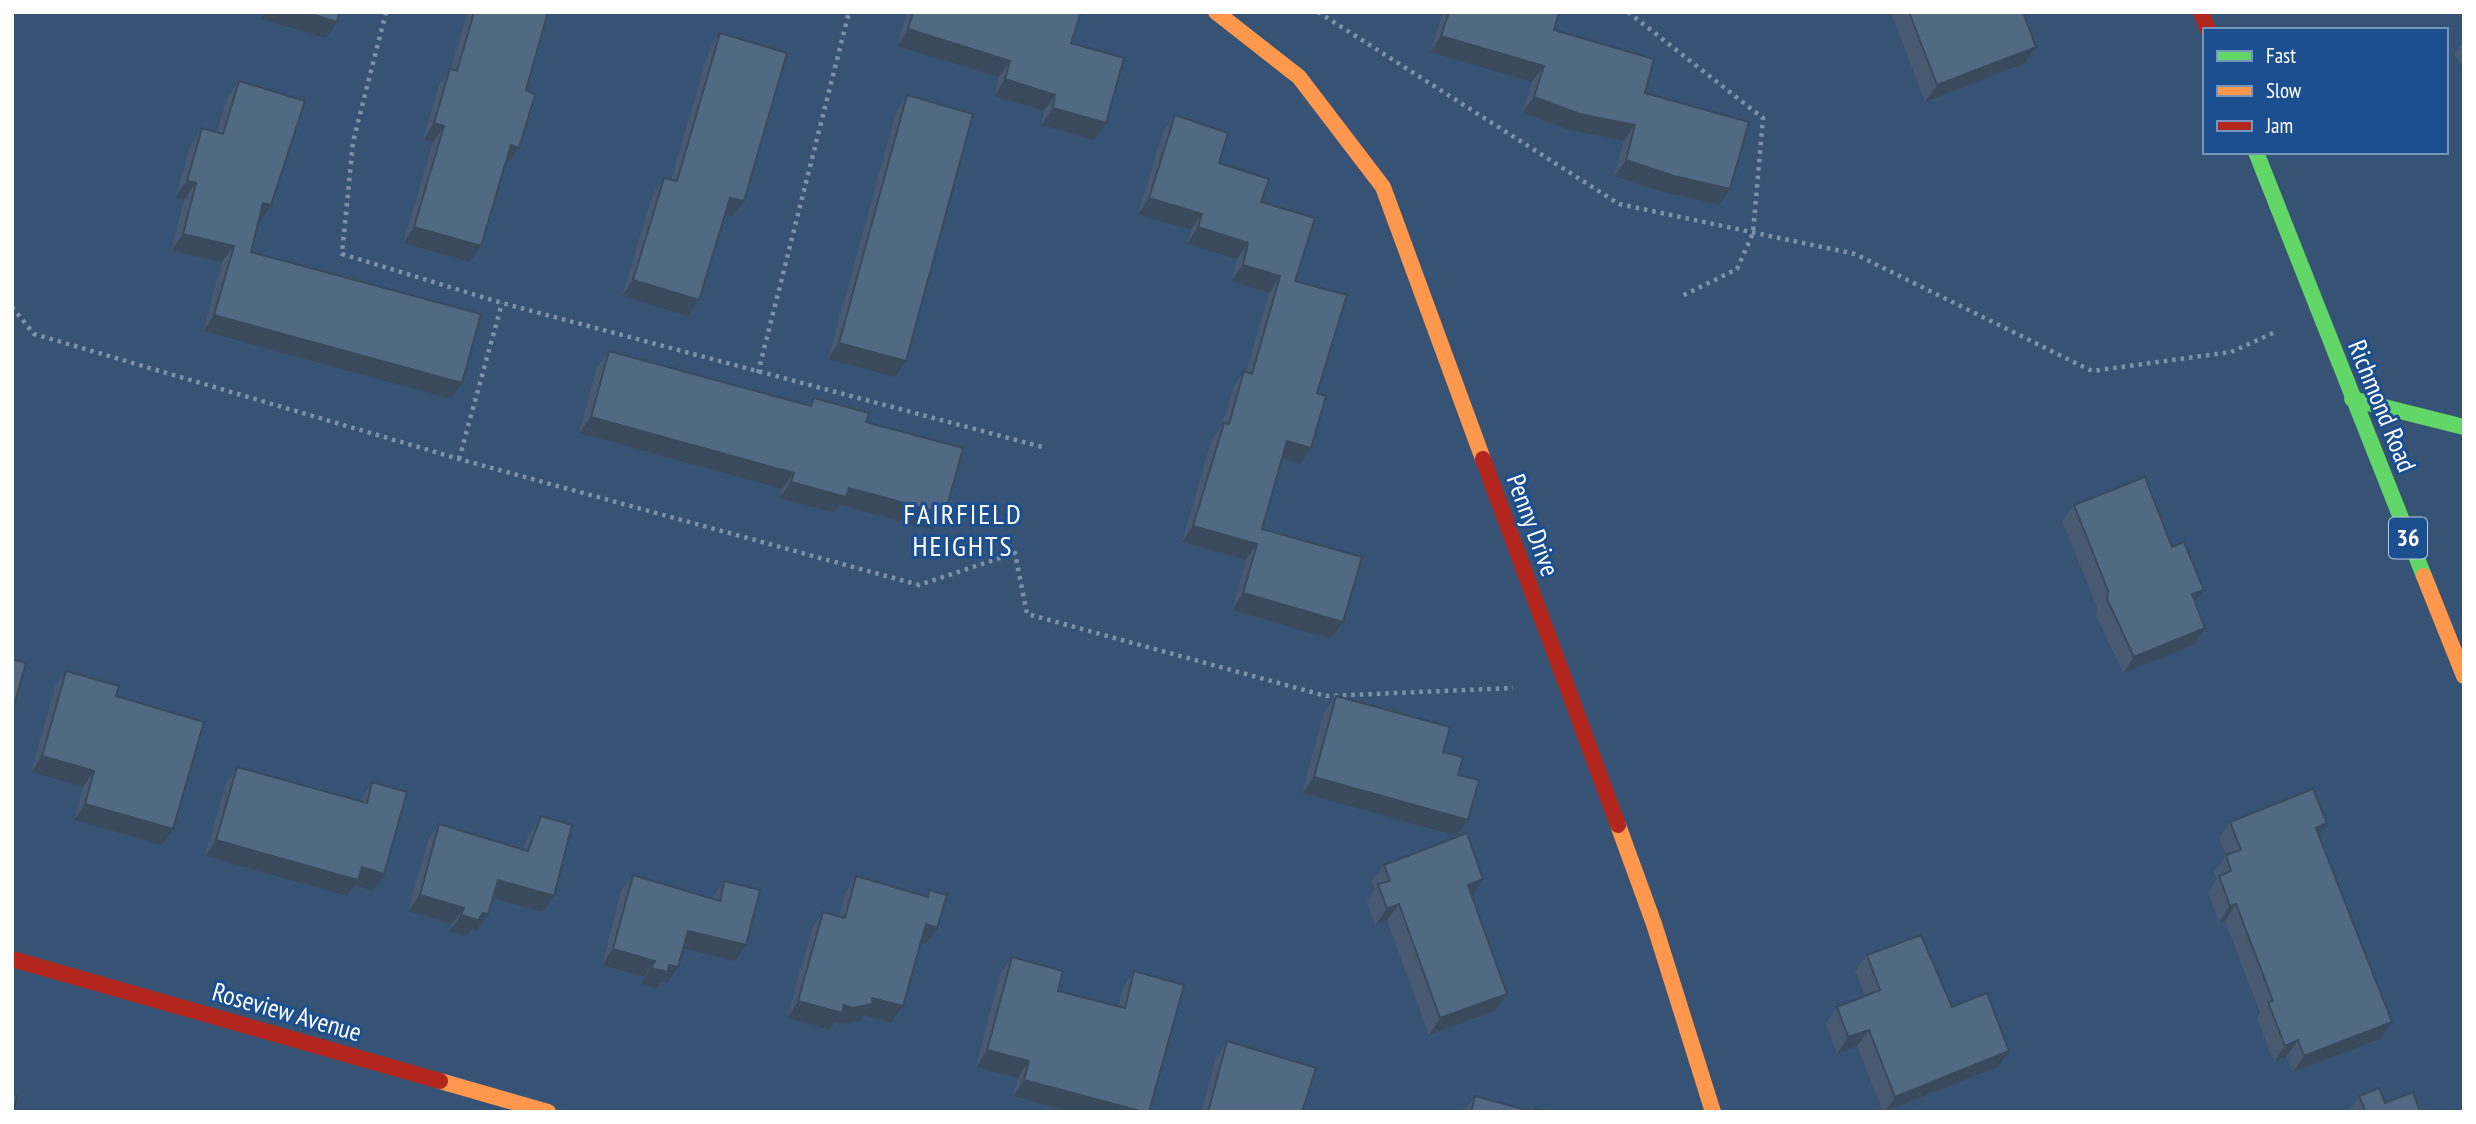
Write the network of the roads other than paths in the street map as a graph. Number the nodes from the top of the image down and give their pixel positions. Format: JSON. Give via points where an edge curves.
{"nodes":[{"id":1,"x":1216,"y":12,"type":"edge"},
{"id":2,"x":2257,"y":154,"type":"edge"},
{"id":3,"x":2352,"y":399,"type":"junction"},
{"id":4,"x":2464,"y":427,"type":"edge"},
{"id":5,"x":2464,"y":677,"type":"edge"},
{"id":6,"x":12,"y":959,"type":"edge"},
{"id":7,"x":548,"y":1112,"type":"edge"},
{"id":8,"x":1713,"y":1112,"type":"edge"}],
"edges":[{"from":1,"to":8,"type":"street","name":"Penny Drive","via":[[1299,77],[1383,187],[1654,924]]},
{"from":2,"to":3,"type":"street","name":"Richmond Road","number":"36"},
{"from":3,"to":4,"type":"street"},
{"from":3,"to":5,"type":"street","name":"Richmond Road","number":"36"},
{"from":6,"to":7,"type":"street","name":"Roseview Avenue"}]}
